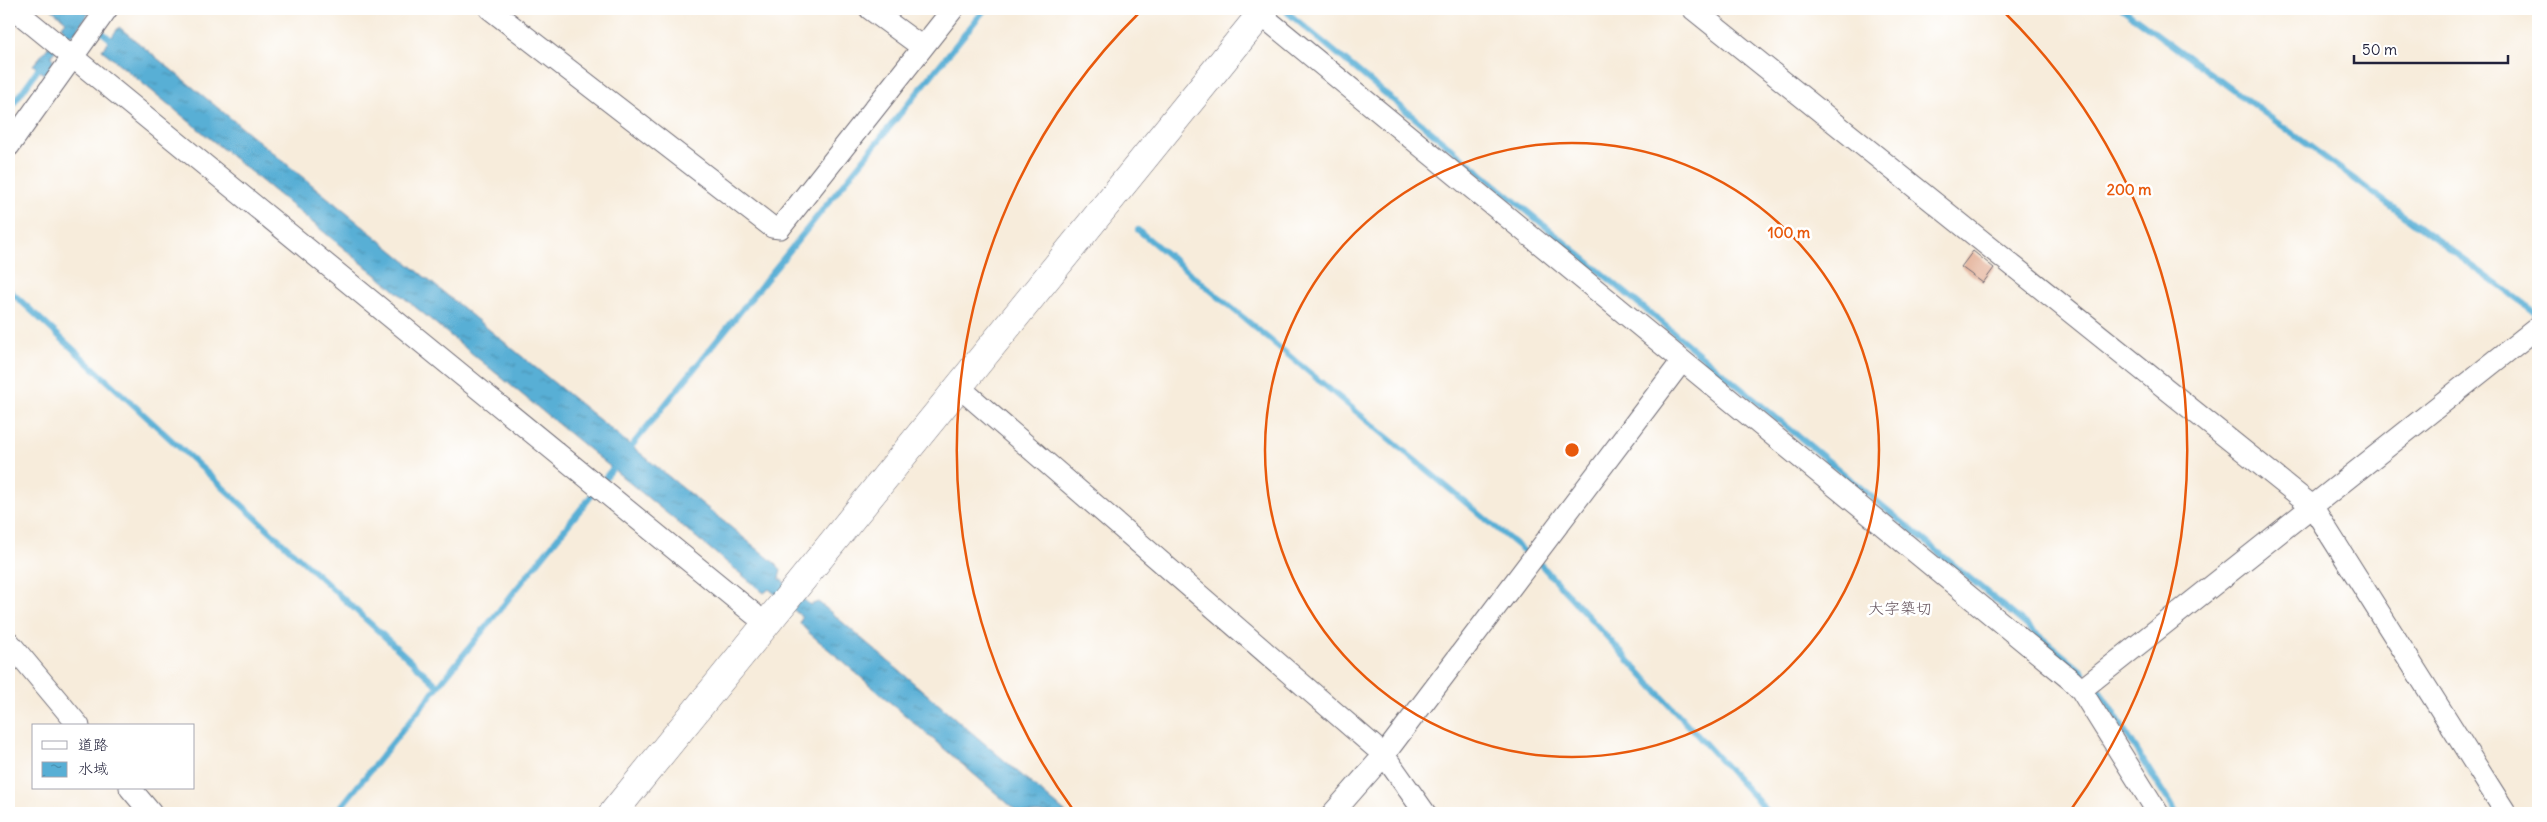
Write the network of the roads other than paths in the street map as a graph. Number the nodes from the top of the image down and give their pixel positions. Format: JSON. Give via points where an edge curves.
{"nodes":[{"id":1,"x":14,"y":9,"type":"edge"},
{"id":2,"x":490,"y":9,"type":"edge"},
{"id":3,"x":870,"y":9,"type":"edge"},
{"id":4,"x":953,"y":9,"type":"edge"},
{"id":5,"x":1694,"y":9,"type":"edge"},
{"id":6,"x":1260,"y":10,"type":"edge"},
{"id":7,"x":99,"y":21,"type":"edge"},
{"id":8,"x":922,"y":47,"type":"junction"},
{"id":9,"x":62,"y":48,"type":"junction"},
{"id":10,"x":9,"y":146,"type":"edge"},
{"id":11,"x":2538,"y":328,"type":"edge"},
{"id":12,"x":1682,"y":361,"type":"junction"},
{"id":13,"x":959,"y":387,"type":"junction"},
{"id":14,"x":2312,"y":506,"type":"junction"},
{"id":15,"x":766,"y":613,"type":"junction"},
{"id":16,"x":9,"y":642,"type":"edge"},
{"id":17,"x":2081,"y":690,"type":"junction"},
{"id":18,"x":76,"y":724,"type":"edge"},
{"id":19,"x":1384,"y":755,"type":"junction"},
{"id":20,"x":132,"y":790,"type":"edge"},
{"id":21,"x":151,"y":813,"type":"edge"},
{"id":22,"x":614,"y":813,"type":"edge"},
{"id":23,"x":1333,"y":813,"type":"edge"},
{"id":24,"x":1425,"y":813,"type":"edge"},
{"id":25,"x":2158,"y":813,"type":"edge"},
{"id":26,"x":2506,"y":813,"type":"edge"}],
"edges":[{"from":1,"to":9,"type":"street"},
{"from":2,"to":8,"type":"street","via":[[772,227],[780,228]]},
{"from":3,"to":8,"type":"street"},
{"from":4,"to":8,"type":"street"},
{"from":5,"to":14,"type":"street"},
{"from":6,"to":12,"type":"street"},
{"from":6,"to":13,"type":"street"},
{"from":7,"to":9,"type":"street"},
{"from":9,"to":10,"type":"street"},
{"from":9,"to":15,"type":"street"},
{"from":11,"to":14,"type":"street"},
{"from":12,"to":17,"type":"street"},
{"from":12,"to":19,"type":"street"},
{"from":13,"to":15,"type":"street","via":[[803,582]]},
{"from":13,"to":19,"type":"street"},
{"from":14,"to":17,"type":"street"},
{"from":14,"to":26,"type":"street"},
{"from":15,"to":22,"type":"street"},
{"from":16,"to":18,"type":"street"},
{"from":17,"to":25,"type":"street"},
{"from":19,"to":23,"type":"street"},
{"from":19,"to":24,"type":"street"},
{"from":20,"to":21,"type":"street"}]}
